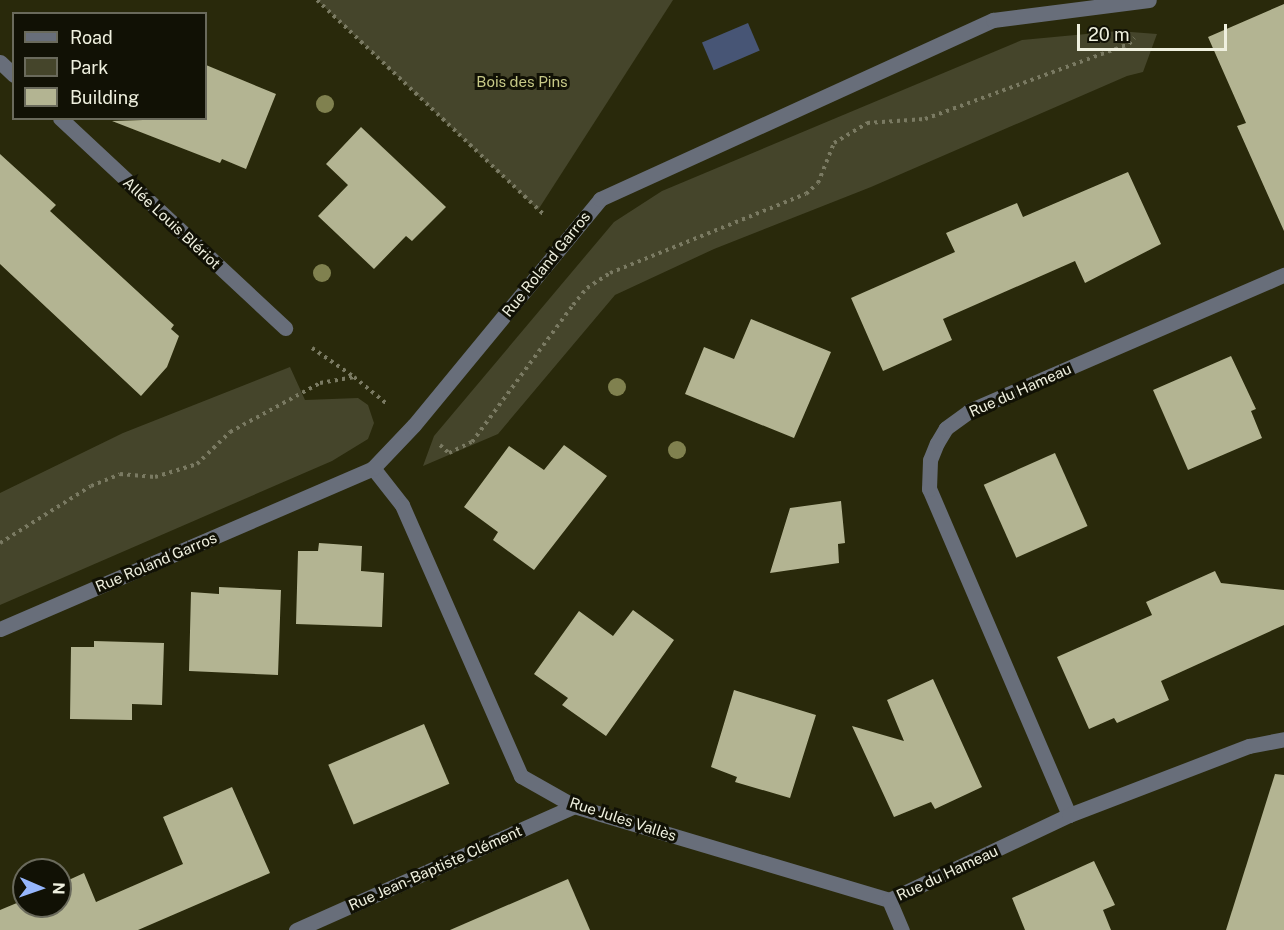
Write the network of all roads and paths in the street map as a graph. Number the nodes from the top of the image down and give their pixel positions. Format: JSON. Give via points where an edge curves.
{"nodes":[{"id":1,"x":317,"y":0,"type":"edge"},
{"id":2,"x":1149,"y":0,"type":"edge"},
{"id":3,"x":1136,"y":36,"type":"dead end"},
{"id":4,"x":0,"y":62,"type":"edge"},
{"id":5,"x":12,"y":73,"type":"edge"},
{"id":6,"x":62,"y":120,"type":"edge"},
{"id":7,"x":568,"y":236,"type":"junction"},
{"id":8,"x":1284,"y":275,"type":"edge"},
{"id":9,"x":285,"y":328,"type":"joint"},
{"id":10,"x":354,"y":377,"type":"junction"},
{"id":11,"x":414,"y":425,"type":"junction"},
{"id":12,"x":373,"y":468,"type":"junction"},
{"id":13,"x":0,"y":543,"type":"edge"},
{"id":14,"x":0,"y":628,"type":"edge"},
{"id":15,"x":1284,"y":739,"type":"edge"},
{"id":16,"x":574,"y":806,"type":"junction"},
{"id":17,"x":1069,"y":815,"type":"junction"},
{"id":18,"x":889,"y":900,"type":"junction"},
{"id":19,"x":296,"y":930,"type":"edge"},
{"id":20,"x":902,"y":930,"type":"edge"}],
"edges":[{"from":1,"to":7,"type":"path"},
{"from":2,"to":7,"type":"street","name":"Rue Roland Garros","via":[[993,20],[600,199]]},
{"from":3,"to":11,"type":"path","via":[[1129,44],[926,119],[867,123],[834,143],[818,183],[806,194],[645,256],[587,288],[472,441],[449,453]]},
{"from":4,"to":5,"type":"street"},
{"from":6,"to":9,"type":"street","name":"Allée Louis Blériot"},
{"from":7,"to":11,"type":"street","name":"Rue Roland Garros"},
{"from":8,"to":17,"type":"street","name":"Rue du Hameau","via":[[969,411],[946,428],[937,443],[928,474],[937,511]]},
{"from":9,"to":10,"type":"path"},
{"from":10,"to":11,"type":"path"},
{"from":10,"to":13,"type":"path","via":[[320,383],[267,410],[230,432],[196,464],[155,477],[120,474],[91,486]]},
{"from":11,"to":12,"type":"street","name":"Rue Roland Garros"},
{"from":12,"to":14,"type":"street","name":"Rue Roland Garros"},
{"from":12,"to":16,"type":"street","name":"Rue Jules Vallès","via":[[402,505],[521,776]]},
{"from":15,"to":17,"type":"street","name":"Rue du Hameau","via":[[1249,746]]},
{"from":16,"to":18,"type":"street","name":"Rue Jules Vallès"},
{"from":16,"to":19,"type":"street","name":"Rue Jean-Baptiste Clément"},
{"from":17,"to":18,"type":"street","name":"Rue du Hameau"},
{"from":18,"to":20,"type":"street"}]}
